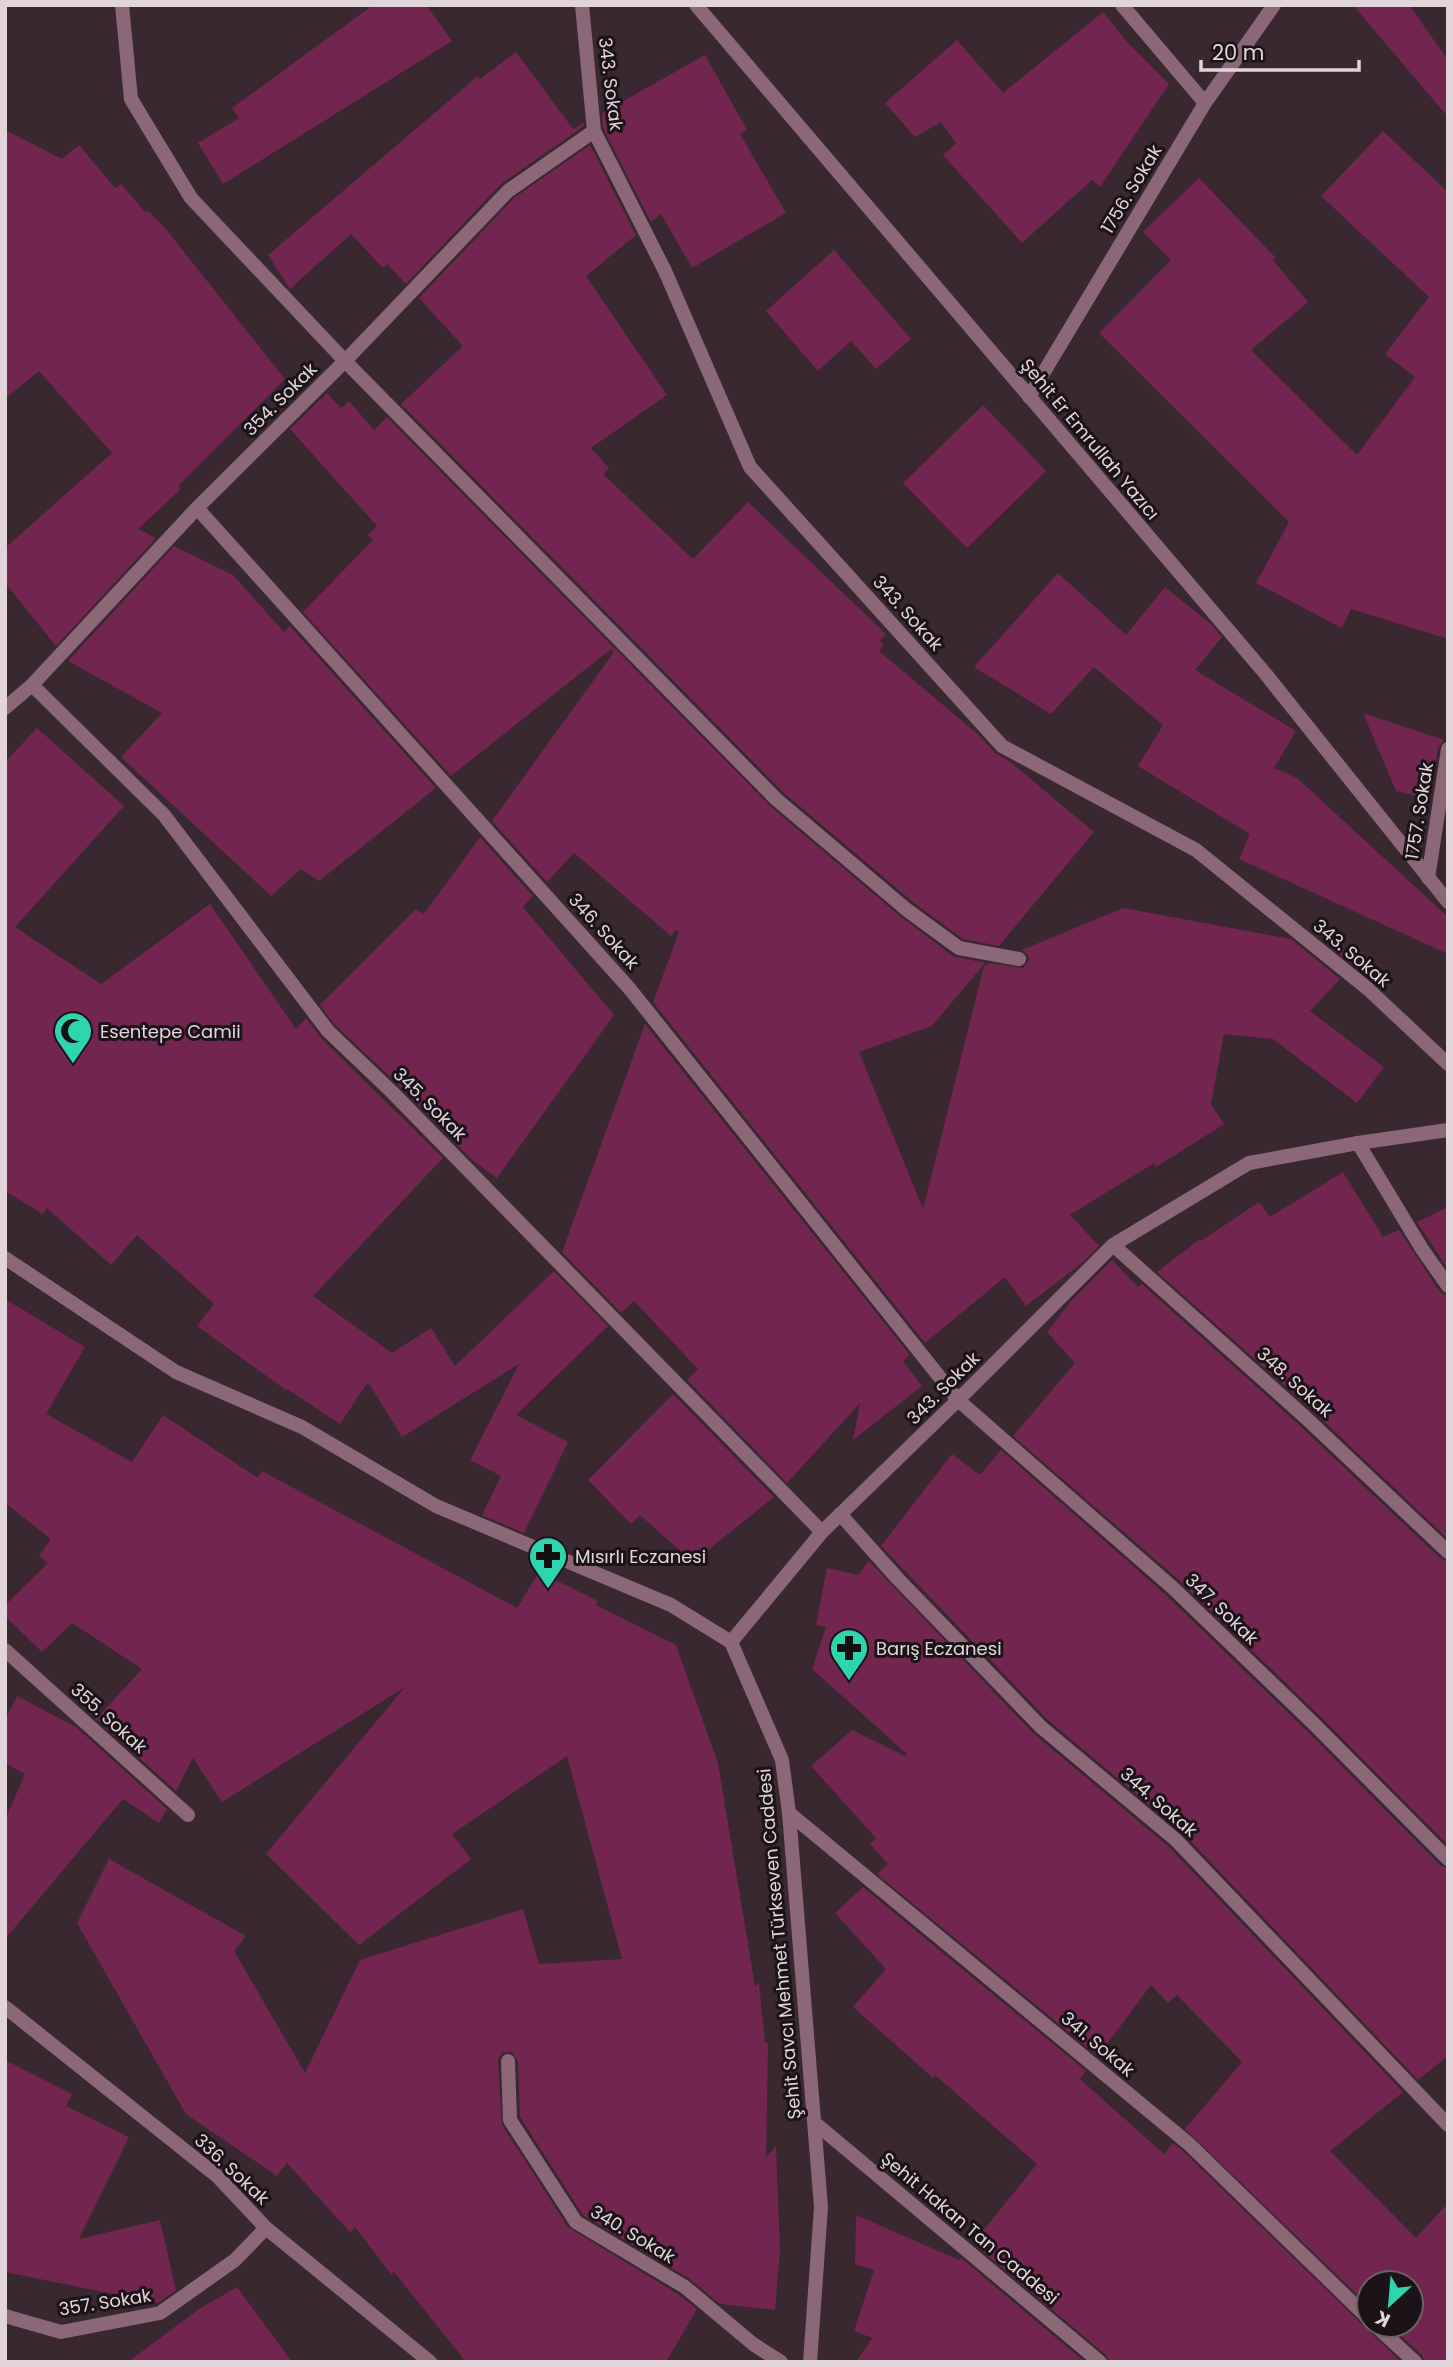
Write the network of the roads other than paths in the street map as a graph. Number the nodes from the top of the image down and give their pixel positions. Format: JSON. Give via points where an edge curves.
{"nodes":[{"id":1,"x":122,"y":5,"type":"edge"},
{"id":2,"x":582,"y":5,"type":"edge"},
{"id":3,"x":696,"y":5,"type":"edge"},
{"id":4,"x":1122,"y":5,"type":"edge"},
{"id":5,"x":1274,"y":5,"type":"edge"},
{"id":6,"x":1205,"y":103,"type":"junction"},
{"id":7,"x":594,"y":131,"type":"junction"},
{"id":8,"x":345,"y":361,"type":"junction"},
{"id":9,"x":1029,"y":397,"type":"junction"},
{"id":10,"x":197,"y":508,"type":"junction"},
{"id":11,"x":32,"y":685,"type":"junction"},
{"id":12,"x":5,"y":708,"type":"edge"},
{"id":13,"x":1448,"y":749,"type":"edge"},
{"id":14,"x":1427,"y":878,"type":"junction"},
{"id":15,"x":1448,"y":902,"type":"edge"},
{"id":16,"x":1018,"y":959,"type":"dead end"},
{"id":17,"x":1448,"y":1064,"type":"edge"},
{"id":18,"x":1448,"y":1130,"type":"edge"},
{"id":19,"x":1358,"y":1143,"type":"junction"},
{"id":20,"x":1113,"y":1245,"type":"junction"},
{"id":21,"x":5,"y":1258,"type":"edge"},
{"id":22,"x":1448,"y":1286,"type":"edge"},
{"id":23,"x":958,"y":1401,"type":"junction"},
{"id":24,"x":840,"y":1514,"type":"junction"},
{"id":25,"x":822,"y":1532,"type":"junction"},
{"id":26,"x":1448,"y":1552,"type":"edge"},
{"id":27,"x":731,"y":1642,"type":"junction"},
{"id":28,"x":5,"y":1650,"type":"edge"},
{"id":29,"x":789,"y":1813,"type":"junction"},
{"id":30,"x":188,"y":1815,"type":"dead end"},
{"id":31,"x":1448,"y":1859,"type":"edge"},
{"id":32,"x":5,"y":2007,"type":"edge"},
{"id":33,"x":508,"y":2061,"type":"dead end"},
{"id":34,"x":815,"y":2123,"type":"junction"},
{"id":35,"x":1448,"y":2125,"type":"edge"},
{"id":36,"x":266,"y":2228,"type":"junction"},
{"id":37,"x":1355,"y":2305,"type":"edge"},
{"id":38,"x":5,"y":2316,"type":"edge"},
{"id":39,"x":1390,"y":2339,"type":"edge"},
{"id":40,"x":430,"y":2362,"type":"edge"},
{"id":41,"x":781,"y":2362,"type":"edge"},
{"id":42,"x":810,"y":2362,"type":"edge"},
{"id":43,"x":1100,"y":2362,"type":"edge"},
{"id":44,"x":1415,"y":2362,"type":"edge"}],
"edges":[{"from":1,"to":8,"type":"street","via":[[131,99],[191,198]]},
{"from":2,"to":7,"type":"street","name":"343. Sokak"},
{"from":3,"to":9,"type":"street","name":"Şehit Er Emrullah Yazıcı"},
{"from":4,"to":6,"type":"street"},
{"from":5,"to":6,"type":"street","name":"1756. Sokak"},
{"from":6,"to":9,"type":"street","name":"1756. Sokak"},
{"from":7,"to":8,"type":"street","name":"354. Sokak","via":[[508,191]]},
{"from":7,"to":17,"type":"street","name":"343. Sokak","via":[[665,271],[750,467],[1002,746],[1196,850],[1368,989]]},
{"from":8,"to":10,"type":"street","name":"354. Sokak"},
{"from":8,"to":16,"type":"street","via":[[776,799],[959,948]]},
{"from":9,"to":14,"type":"street","name":"Şehit Er Emrullah Yazıcı","via":[[1264,672]]},
{"from":10,"to":11,"type":"street","name":"354. Sokak"},
{"from":10,"to":23,"type":"street","name":"346. Sokak","via":[[629,988]]},
{"from":11,"to":12,"type":"street","name":"354. Sokak"},
{"from":11,"to":25,"type":"street","name":"345. Sokak","via":[[164,815],[328,1031]]},
{"from":13,"to":14,"type":"street","name":"1757. Sokak"},
{"from":14,"to":15,"type":"street","name":"Şehit Er Emrullah Yazıcı"},
{"from":18,"to":19,"type":"street","name":"343. Sokak"},
{"from":19,"to":20,"type":"street","name":"343. Sokak","via":[[1249,1163]]},
{"from":19,"to":22,"type":"street"},
{"from":20,"to":23,"type":"street","name":"343. Sokak"},
{"from":20,"to":26,"type":"street","name":"348. Sokak"},
{"from":21,"to":27,"type":"street","via":[[176,1372],[302,1427],[436,1506],[671,1605]]},
{"from":23,"to":24,"type":"street","name":"343. Sokak"},
{"from":23,"to":31,"type":"street","name":"347. Sokak","via":[[1173,1588]]},
{"from":24,"to":25,"type":"street","name":"343. Sokak"},
{"from":24,"to":35,"type":"street","name":"344. Sokak","via":[[1041,1727],[1176,1840]]},
{"from":25,"to":27,"type":"street","name":"343. Sokak"},
{"from":27,"to":29,"type":"street","name":"Şehit Savcı Mehmet Türkseven Caddesi","via":[[782,1760]]},
{"from":28,"to":30,"type":"street","name":"355. Sokak"},
{"from":29,"to":34,"type":"street","name":"Şehit Savcı Mehmet Türkseven Caddesi"},
{"from":29,"to":37,"type":"street","name":"341. Sokak","via":[[1189,2144]]},
{"from":32,"to":36,"type":"street","name":"336. Sokak","via":[[217,2176]]},
{"from":33,"to":41,"type":"street","name":"340. Sokak","via":[[510,2120],[576,2222],[685,2287],[752,2344]]},
{"from":34,"to":42,"type":"street","name":"Şehit Savcı Mehmet Türkseven Caddesi","via":[[821,2207]]},
{"from":34,"to":43,"type":"street","name":"Şehit Hakan Tan Caddesi"},
{"from":36,"to":38,"type":"street","name":"357. Sokak","via":[[236,2260],[160,2313],[61,2332]]},
{"from":36,"to":40,"type":"street","name":"336. Sokak"},
{"from":39,"to":44,"type":"street"}]}
